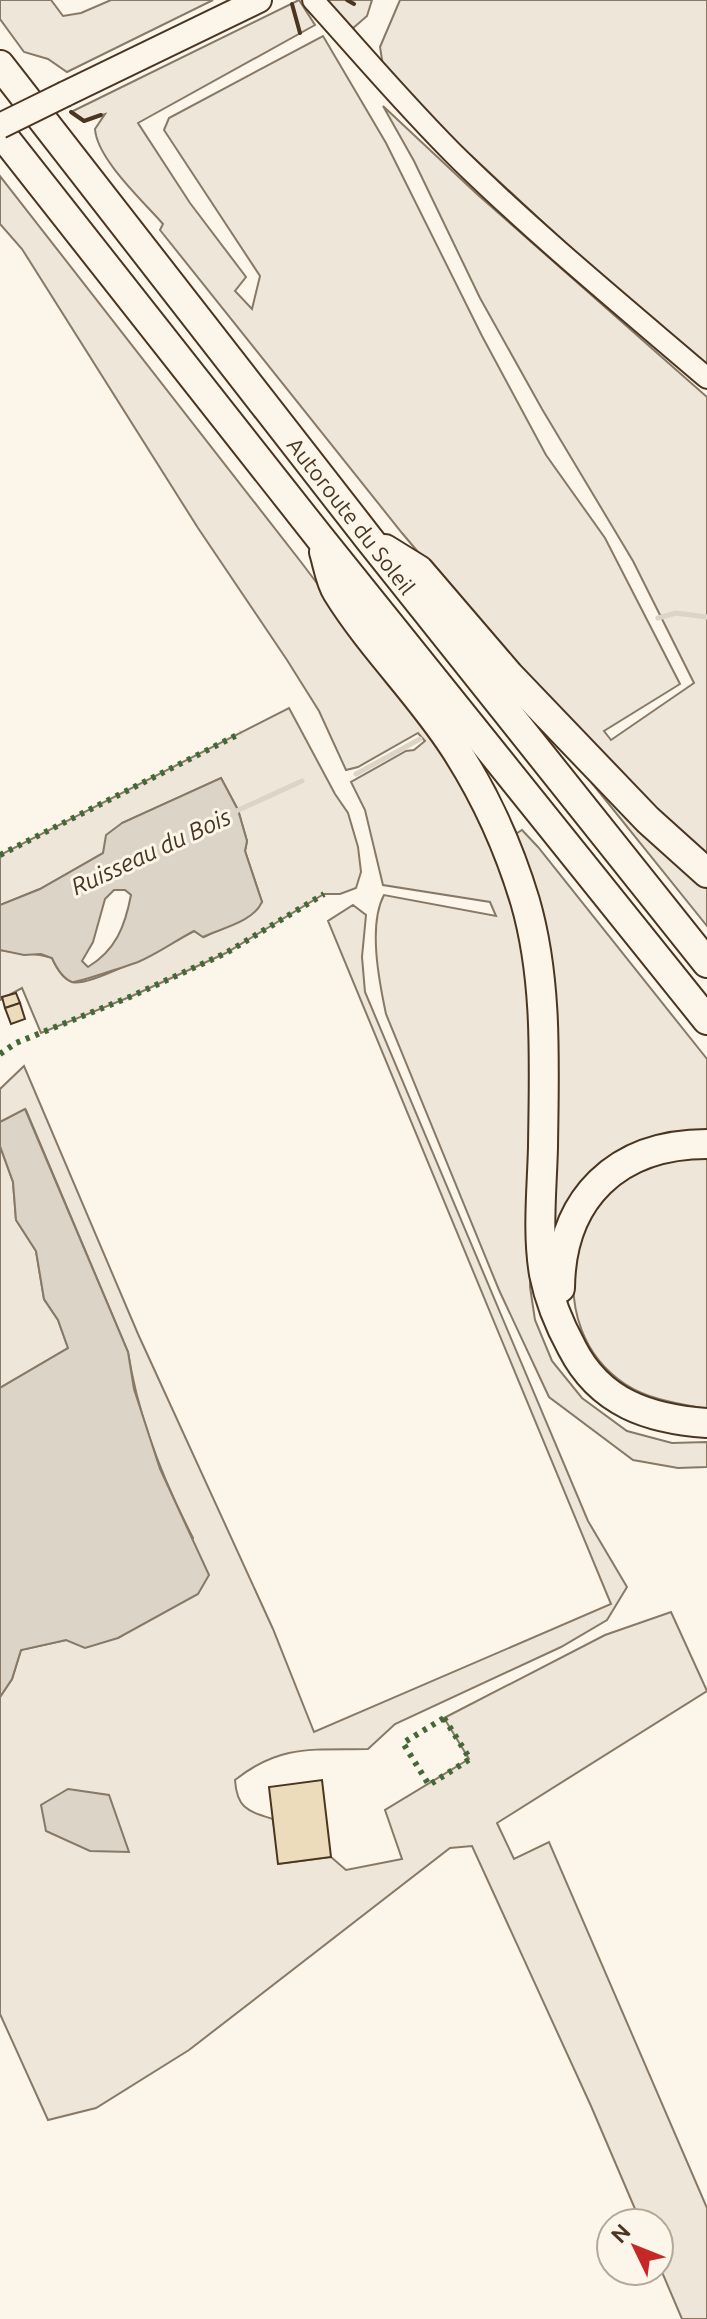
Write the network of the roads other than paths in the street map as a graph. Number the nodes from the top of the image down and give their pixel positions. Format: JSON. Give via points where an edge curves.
{"nodes":[{"id":1,"x":259,"y":0,"type":"edge"},
{"id":2,"x":313,"y":0,"type":"edge"},
{"id":3,"x":0,"y":65,"type":"edge"},
{"id":4,"x":0,"y":129,"type":"edge"},
{"id":5,"x":707,"y":378,"type":"edge"},
{"id":6,"x":320,"y":538,"type":"junction"},
{"id":7,"x":369,"y":539,"type":"junction"},
{"id":8,"x":707,"y":873,"type":"edge"},
{"id":9,"x":707,"y":963,"type":"edge"},
{"id":10,"x":707,"y":1020,"type":"edge"},
{"id":11,"x":707,"y":1144,"type":"edge"},
{"id":12,"x":559,"y":1321,"type":"junction"},
{"id":13,"x":707,"y":1423,"type":"edge"}],
"edges":[{"from":1,"to":4,"type":"main road","bridge":true},
{"from":2,"to":5,"type":"street","via":[[462,162]]},
{"from":3,"to":7,"type":"highway","name":"Autoroute du Soleil"},
{"from":4,"to":6,"type":"highway","name":"Autoroute du Soleil"},
{"from":6,"to":10,"type":"highway","name":"Autoroute du Soleil"},
{"from":6,"to":12,"type":"highway","via":[[335,590],[454,747],[483,796],[524,899],[542,1009],[544,1275]]},
{"from":7,"to":8,"type":"highway","via":[[419,570],[519,686],[648,820]]},
{"from":7,"to":9,"type":"highway","name":"Autoroute du Soleil"},
{"from":11,"to":12,"type":"highway","via":[[660,1148],[634,1158],[595,1186],[570,1224],[563,1248]]},
{"from":12,"to":13,"type":"highway","via":[[579,1362],[609,1393],[653,1416]]}]}
